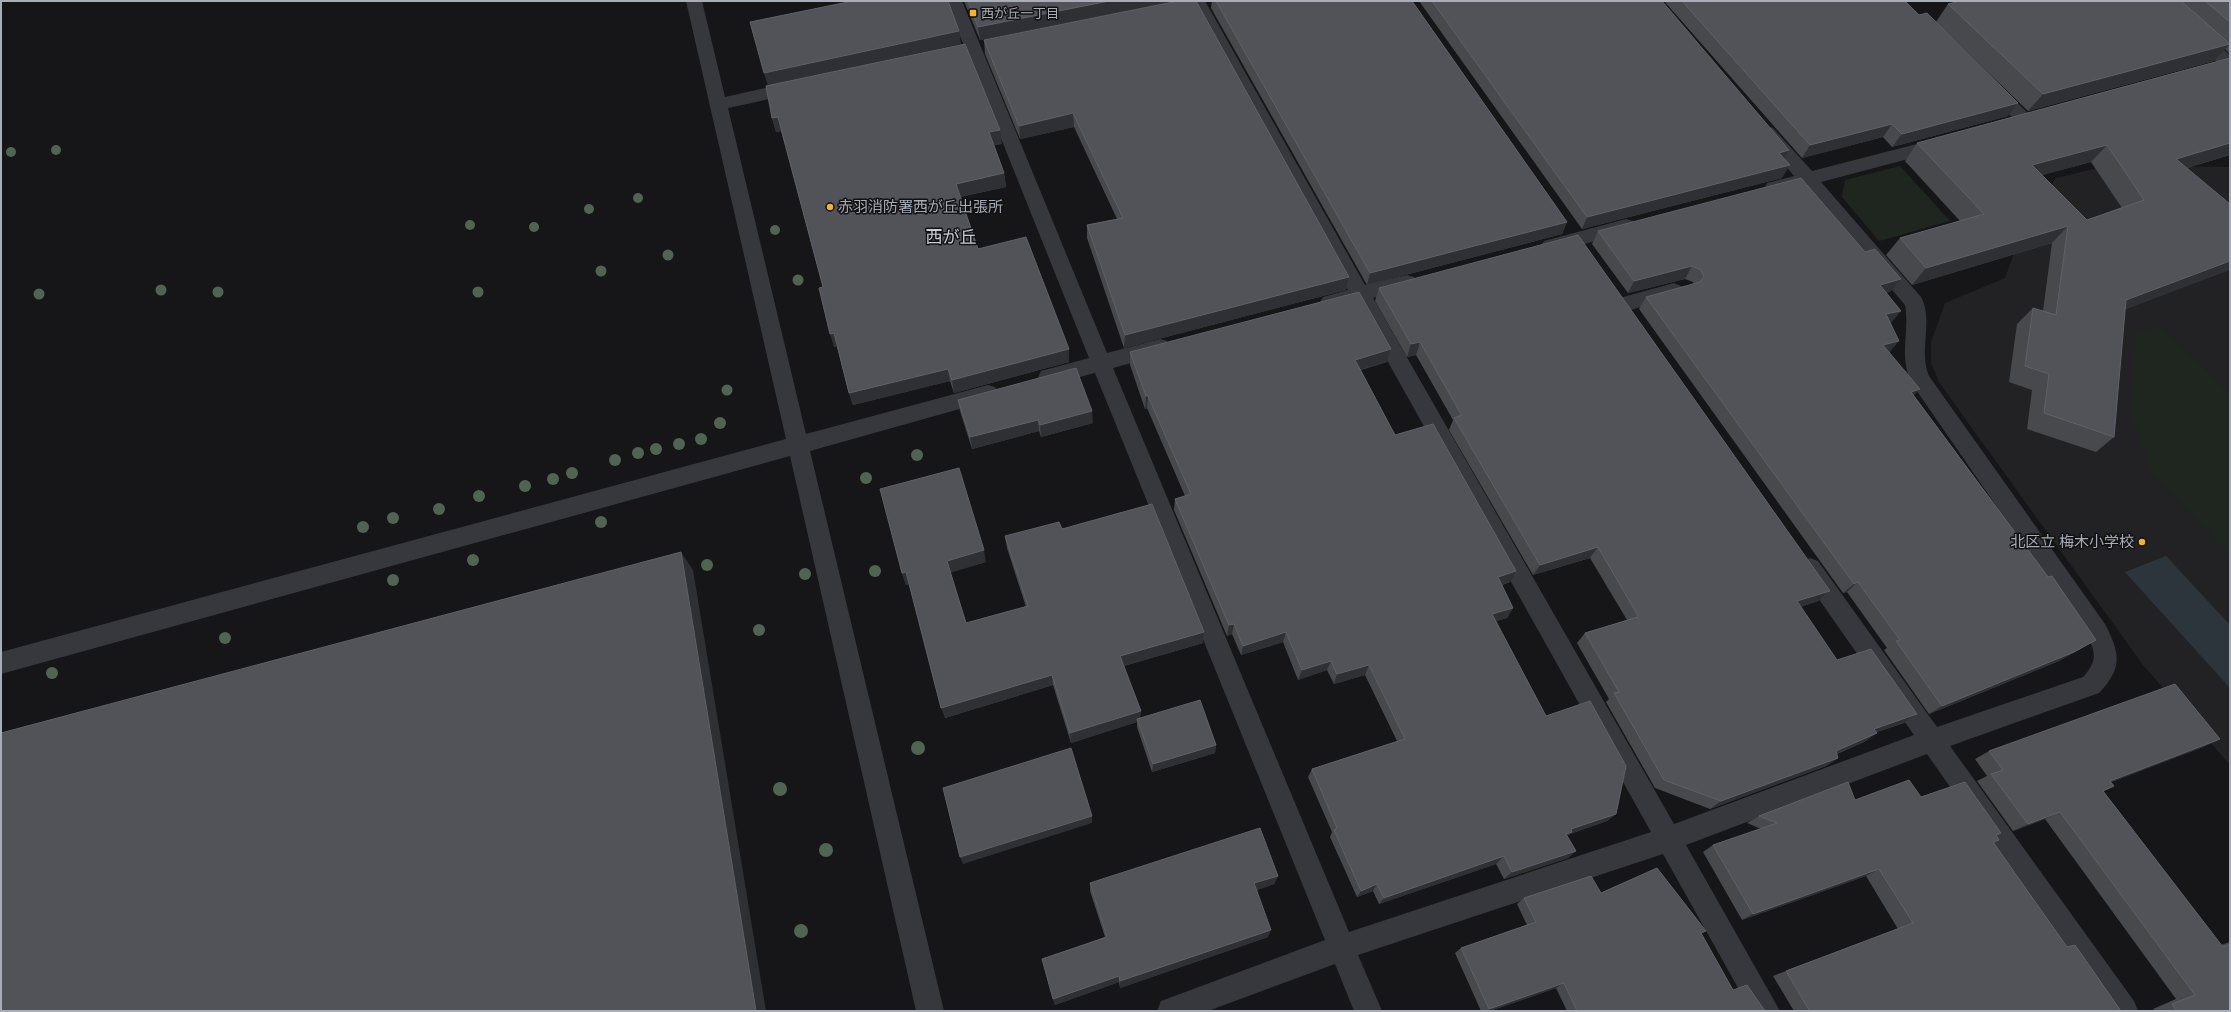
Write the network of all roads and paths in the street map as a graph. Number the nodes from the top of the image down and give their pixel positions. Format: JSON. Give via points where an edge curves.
{"nodes":[{"id":1,"x":694,"y":1,"type":"edge"},
{"id":2,"x":954,"y":1,"type":"edge"},
{"id":3,"x":2155,"y":1,"type":"edge"},
{"id":4,"x":1197,"y":3,"type":"edge"},
{"id":5,"x":2230,"y":64,"type":"edge"},
{"id":6,"x":2207,"y":70,"type":"edge"},
{"id":7,"x":1980,"y":76,"type":"edge"},
{"id":8,"x":812,"y":84,"type":"edge"},
{"id":9,"x":719,"y":104,"type":"junction"},
{"id":10,"x":1756,"y":119,"type":"edge"},
{"id":11,"x":2003,"y":127,"type":"edge"},
{"id":12,"x":1957,"y":139,"type":"edge"},
{"id":13,"x":1808,"y":179,"type":"junction"},
{"id":14,"x":1759,"y":192,"type":"edge"},
{"id":15,"x":1563,"y":221,"type":"edge"},
{"id":16,"x":1644,"y":222,"type":"edge"},
{"id":17,"x":1576,"y":240,"type":"junction"},
{"id":18,"x":1530,"y":251,"type":"edge"},
{"id":19,"x":1590,"y":259,"type":"edge"},
{"id":20,"x":1422,"y":279,"type":"edge"},
{"id":21,"x":1609,"y":285,"type":"edge"},
{"id":22,"x":1685,"y":288,"type":"edge"},
{"id":23,"x":1360,"y":294,"type":"junction"},
{"id":24,"x":1623,"y":304,"type":"junction"},
{"id":25,"x":1314,"y":307,"type":"edge"},
{"id":26,"x":1636,"y":324,"type":"edge"},
{"id":27,"x":1175,"y":343,"type":"edge"},
{"id":28,"x":1101,"y":363,"type":"junction"},
{"id":29,"x":1034,"y":381,"type":"edge"},
{"id":30,"x":1003,"y":389,"type":"edge"},
{"id":31,"x":796,"y":445,"type":"junction"},
{"id":32,"x":1797,"y":549,"type":"edge"},
{"id":33,"x":1,"y":663,"type":"edge"},
{"id":34,"x":1933,"y":740,"type":"junction"},
{"id":35,"x":1669,"y":839,"type":"junction"},
{"id":36,"x":1342,"y":947,"type":"junction"},
{"id":37,"x":930,"y":1011,"type":"edge"},
{"id":38,"x":1171,"y":1011,"type":"edge"},
{"id":39,"x":1368,"y":1011,"type":"edge"},
{"id":40,"x":1766,"y":1011,"type":"edge"},
{"id":41,"x":2124,"y":1011,"type":"edge"}],
"edges":[{"from":1,"to":9,"type":"street"},
{"from":2,"to":28,"type":"street"},
{"from":3,"to":5,"type":"street"},
{"from":4,"to":23,"type":"street"},
{"from":5,"to":6,"type":"street"},
{"from":7,"to":11,"type":"street","via":[[2034,118]]},
{"from":8,"to":9,"type":"street"},
{"from":9,"to":31,"type":"street"},
{"from":10,"to":13,"type":"street"},
{"from":12,"to":13,"type":"street"},
{"from":13,"to":14,"type":"street"},
{"from":13,"to":34,"type":"street","via":[[1914,302],[1918,314],[1914,358],[1927,391],[2092,626],[2106,650],[2105,667],[2091,685]]},
{"from":15,"to":17,"type":"street"},
{"from":16,"to":17,"type":"street"},
{"from":17,"to":18,"type":"street"},
{"from":17,"to":19,"type":"street"},
{"from":20,"to":23,"type":"street"},
{"from":21,"to":24,"type":"street"},
{"from":22,"to":24,"type":"street"},
{"from":23,"to":25,"type":"street"},
{"from":23,"to":35,"type":"street"},
{"from":24,"to":26,"type":"street"},
{"from":27,"to":28,"type":"street"},
{"from":28,"to":29,"type":"street"},
{"from":28,"to":36,"type":"street"},
{"from":30,"to":31,"type":"street"},
{"from":31,"to":33,"type":"street"},
{"from":31,"to":37,"type":"street"},
{"from":32,"to":34,"type":"street"},
{"from":34,"to":35,"type":"street"},
{"from":34,"to":41,"type":"street"},
{"from":35,"to":36,"type":"street"},
{"from":35,"to":40,"type":"street"},
{"from":36,"to":38,"type":"street"},
{"from":36,"to":39,"type":"street"}]}
